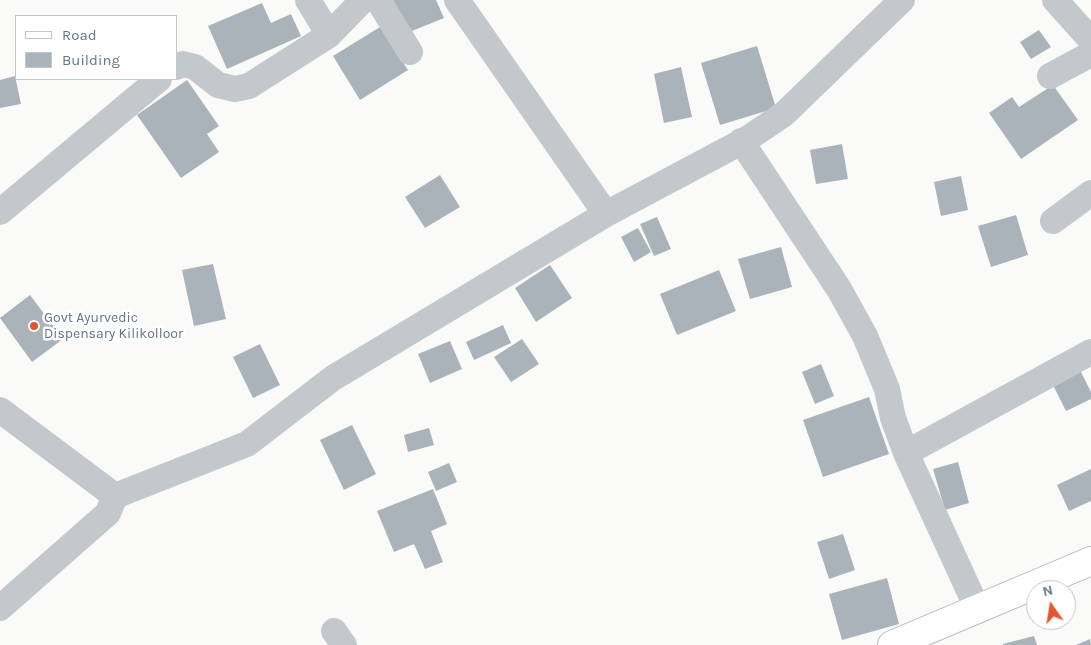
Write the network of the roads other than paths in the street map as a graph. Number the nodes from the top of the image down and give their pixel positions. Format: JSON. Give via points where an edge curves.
{"nodes":[{"id":1,"x":308,"y":0,"type":"edge"},
{"id":2,"x":363,"y":0,"type":"edge"},
{"id":3,"x":378,"y":0,"type":"edge"},
{"id":4,"x":457,"y":0,"type":"edge"},
{"id":5,"x":902,"y":0,"type":"edge"},
{"id":6,"x":1055,"y":0,"type":"edge"},
{"id":7,"x":329,"y":35,"type":"junction"},
{"id":8,"x":1091,"y":40,"type":"edge"},
{"id":9,"x":410,"y":52,"type":"dead end"},
{"id":10,"x":1091,"y":54,"type":"edge"},
{"id":11,"x":178,"y":66,"type":"edge"},
{"id":12,"x":1050,"y":76,"type":"dead end"},
{"id":13,"x":158,"y":80,"type":"edge"},
{"id":14,"x":741,"y":141,"type":"junction"},
{"id":15,"x":1091,"y":194,"type":"edge"},
{"id":16,"x":0,"y":212,"type":"edge"},
{"id":17,"x":606,"y":214,"type":"junction"},
{"id":18,"x":1053,"y":221,"type":"dead end"},
{"id":19,"x":1091,"y":352,"type":"edge"},
{"id":20,"x":0,"y":410,"type":"edge"},
{"id":21,"x":906,"y":453,"type":"junction"},
{"id":22,"x":115,"y":496,"type":"junction"},
{"id":23,"x":1091,"y":561,"type":"edge"},
{"id":24,"x":0,"y":608,"type":"edge"},
{"id":25,"x":978,"y":608,"type":"junction"},
{"id":26,"x":892,"y":645,"type":"edge"}],
"edges":[{"from":1,"to":7,"type":"street"},
{"from":2,"to":7,"type":"street"},
{"from":3,"to":9,"type":"street"},
{"from":4,"to":17,"type":"street"},
{"from":5,"to":14,"type":"street","via":[[784,114]]},
{"from":6,"to":8,"type":"street"},
{"from":7,"to":11,"type":"street","via":[[249,86],[235,89],[218,85],[195,67]]},
{"from":10,"to":12,"type":"street"},
{"from":13,"to":16,"type":"street"},
{"from":14,"to":17,"type":"street"},
{"from":14,"to":21,"type":"street","via":[[839,289],[860,328],[887,389],[893,418]]},
{"from":15,"to":18,"type":"street"},
{"from":17,"to":22,"type":"street","via":[[333,378],[247,444]]},
{"from":19,"to":21,"type":"street"},
{"from":20,"to":22,"type":"street"},
{"from":21,"to":25,"type":"street"},
{"from":22,"to":24,"type":"street","via":[[108,513]]},
{"from":23,"to":25,"type":"main road"},
{"from":25,"to":26,"type":"main road"}]}
